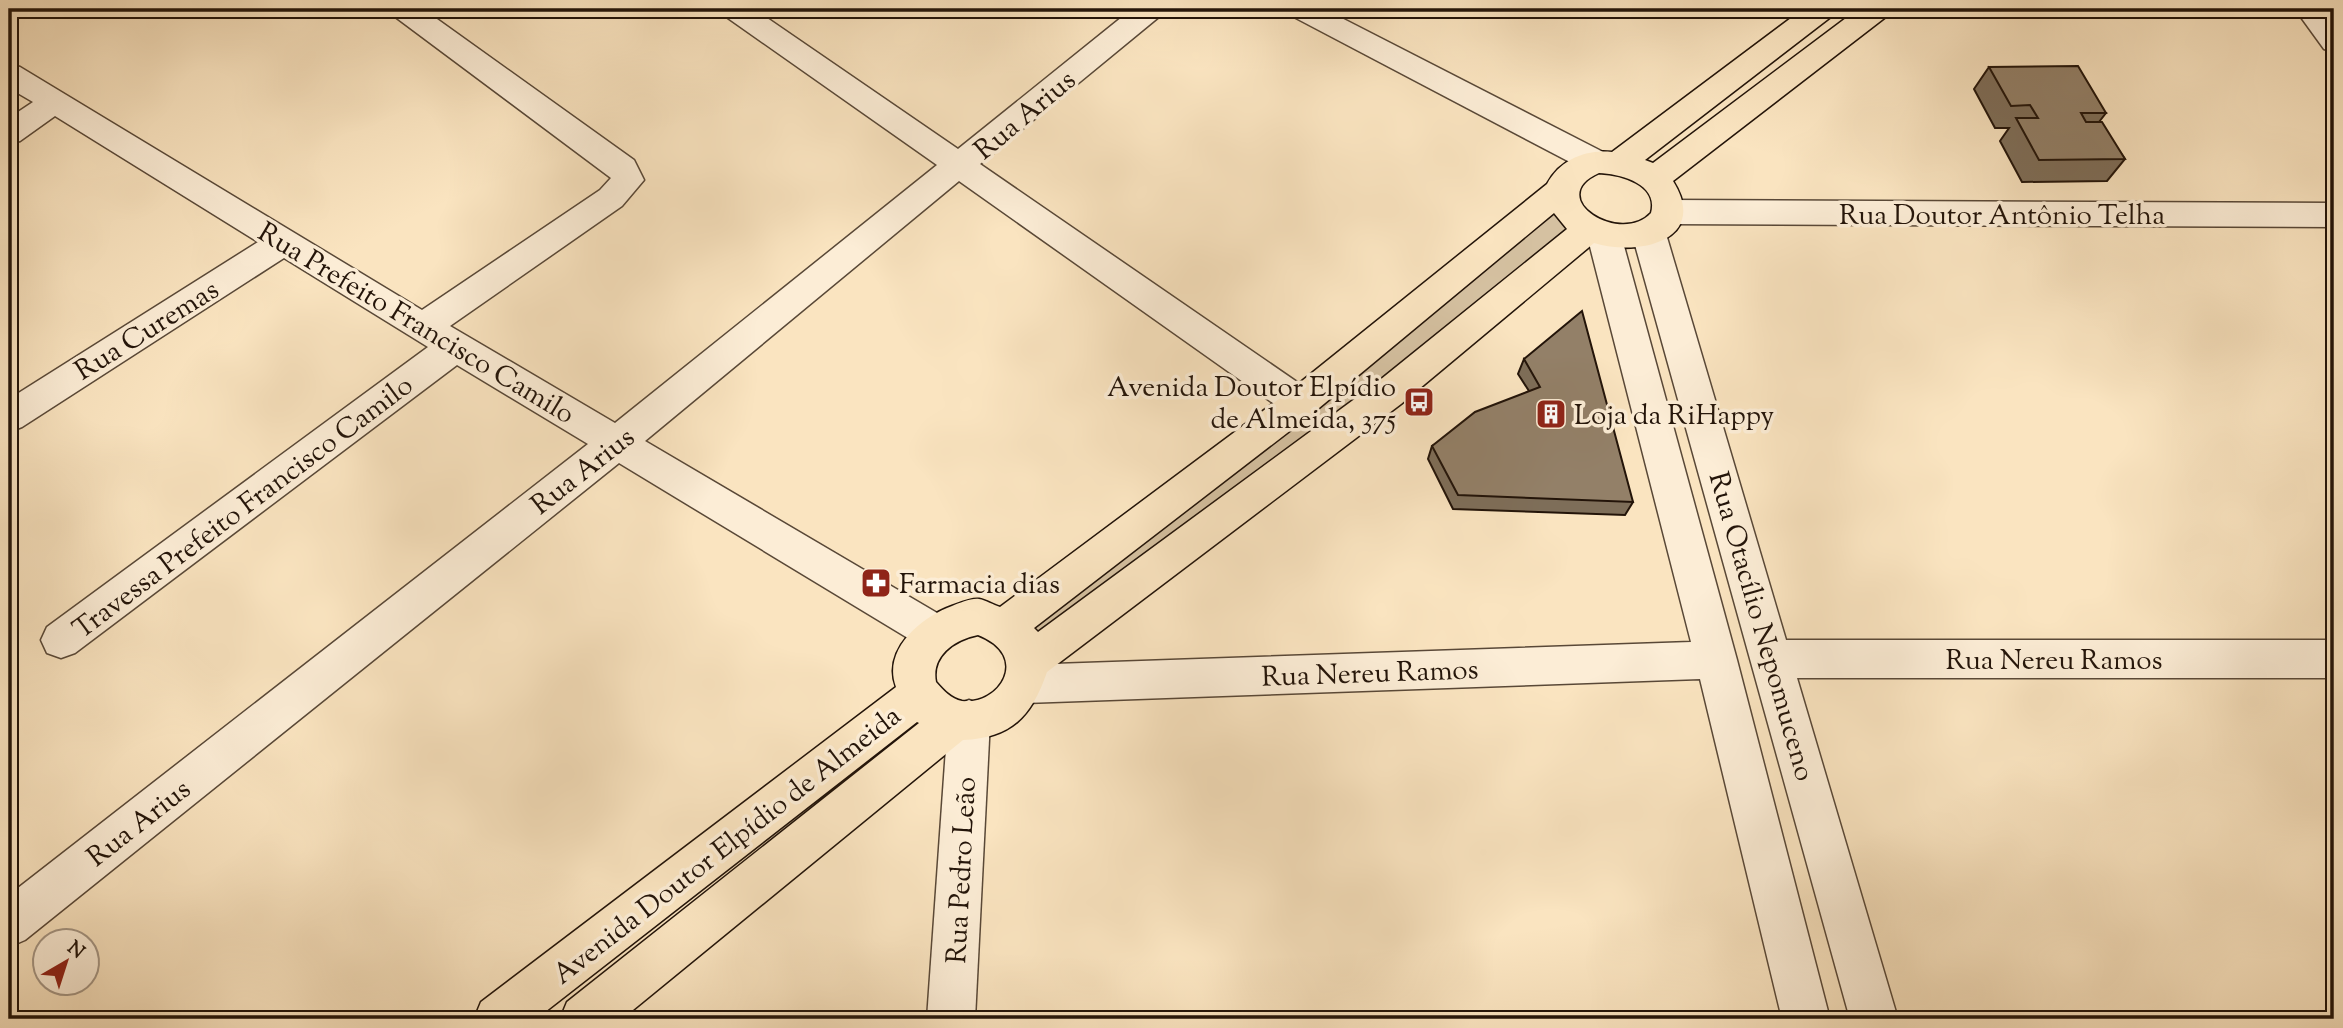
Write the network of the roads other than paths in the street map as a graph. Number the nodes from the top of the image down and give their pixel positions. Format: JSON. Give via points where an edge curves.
{"nodes":[{"id":1,"x":404,"y":9,"type":"edge"},
{"id":2,"x":735,"y":9,"type":"edge"},
{"id":3,"x":1150,"y":9,"type":"edge"},
{"id":4,"x":1302,"y":9,"type":"edge"},
{"id":5,"x":1822,"y":9,"type":"edge"},
{"id":6,"x":1877,"y":9,"type":"edge"},
{"id":7,"x":2309,"y":9,"type":"edge"},
{"id":8,"x":2334,"y":42,"type":"edge"},
{"id":9,"x":9,"y":74,"type":"edge"},
{"id":10,"x":55,"y":102,"type":"junction"},
{"id":11,"x":9,"y":133,"type":"edge"},
{"id":12,"x":1607,"y":163,"type":"junction"},
{"id":13,"x":960,"y":166,"type":"junction"},
{"id":14,"x":1654,"y":179,"type":"junction"},
{"id":15,"x":1562,"y":190,"type":"junction"},
{"id":16,"x":2334,"y":215,"type":"edge"},
{"id":17,"x":1659,"y":223,"type":"junction"},
{"id":18,"x":1597,"y":232,"type":"junction"},
{"id":19,"x":284,"y":242,"type":"junction"},
{"id":20,"x":423,"y":327,"type":"junction"},
{"id":21,"x":456,"y":346,"type":"junction"},
{"id":22,"x":1300,"y":403,"type":"junction"},
{"id":23,"x":9,"y":416,"type":"edge"},
{"id":24,"x":618,"y":442,"type":"junction"},
{"id":25,"x":1007,"y":625,"type":"junction"},
{"id":26,"x":935,"y":633,"type":"junction"},
{"id":27,"x":61,"y":640,"type":"dead end"},
{"id":28,"x":1773,"y":659,"type":"junction"},
{"id":29,"x":2334,"y":659,"type":"edge"},
{"id":30,"x":1716,"y":660,"type":"junction"},
{"id":31,"x":1027,"y":673,"type":"junction"},
{"id":32,"x":920,"y":694,"type":"junction"},
{"id":33,"x":963,"y":720,"type":"junction"},
{"id":34,"x":9,"y":924,"type":"edge"},
{"id":35,"x":498,"y":1019,"type":"edge"},
{"id":36,"x":584,"y":1019,"type":"edge"},
{"id":37,"x":951,"y":1019,"type":"edge"},
{"id":38,"x":1806,"y":1019,"type":"edge"},
{"id":39,"x":1874,"y":1019,"type":"edge"}],
"edges":[{"from":1,"to":20,"type":"street","via":[[623,168],[628,180],[611,198]]},
{"from":2,"to":13,"type":"street"},
{"from":3,"to":13,"type":"street","name":"Rua Arius"},
{"from":4,"to":12,"type":"street"},
{"from":5,"to":12,"type":"main road"},
{"from":6,"to":14,"type":"main road"},
{"from":7,"to":8,"type":"street"},
{"from":9,"to":10,"type":"street","name":"Rua Prefeito Francisco Camilo"},
{"from":10,"to":11,"type":"street"},
{"from":10,"to":19,"type":"street","name":"Rua Prefeito Francisco Camilo"},
{"from":12,"to":14,"type":"main road"},
{"from":12,"to":15,"type":"main road","via":[[1572,172]]},
{"from":13,"to":22,"type":"street"},
{"from":13,"to":24,"type":"street","name":"Rua Arius"},
{"from":14,"to":17,"type":"main road","via":[[1669,201]]},
{"from":15,"to":18,"type":"main road","via":[[1565,207],[1579,223]]},
{"from":15,"to":22,"type":"main road"},
{"from":16,"to":17,"type":"street","name":"Rua Doutor Antônio Telha"},
{"from":17,"to":18,"type":"main road","via":[[1635,237]]},
{"from":17,"to":28,"type":"street","name":"Rua Otacílio Nepomuceno"},
{"from":18,"to":30,"type":"street","name":"Rua Otacílio Nepomuceno"},
{"from":18,"to":31,"type":"main road"},
{"from":19,"to":20,"type":"street","name":"Rua Prefeito Francisco Camilo"},
{"from":19,"to":23,"type":"street","name":"Rua Curemas"},
{"from":20,"to":21,"type":"street","name":"Rua Prefeito Francisco Camilo"},
{"from":21,"to":24,"type":"street","name":"Rua Prefeito Francisco Camilo"},
{"from":21,"to":27,"type":"street","name":"Travessa Prefeito Francisco Camilo"},
{"from":22,"to":25,"type":"main road"},
{"from":24,"to":26,"type":"street","name":"Rua Prefeito Francisco Camilo"},
{"from":24,"to":34,"type":"street","name":"Rua Arius"},
{"from":25,"to":26,"type":"main road","via":[[962,618]]},
{"from":25,"to":31,"type":"main road","via":[[1022,641]]},
{"from":26,"to":32,"type":"main road","via":[[918,656]]},
{"from":28,"to":29,"type":"street","name":"Rua Nereu Ramos"},
{"from":28,"to":39,"type":"street","name":"Rua Otacílio Nepomuceno"},
{"from":30,"to":31,"type":"street","name":"Rua Nereu Ramos"},
{"from":30,"to":38,"type":"street","name":"Rua Otacílio Nepomuceno"},
{"from":31,"to":33,"type":"main road","via":[[1016,698],[1003,710],[987,718]]},
{"from":32,"to":33,"type":"main road","via":[[935,710]]},
{"from":32,"to":35,"type":"main road","name":"Avenida Doutor Elpídio de Almeida"},
{"from":33,"to":36,"type":"main road","name":"Avenida Doutor Elpídio de Almeida"},
{"from":33,"to":37,"type":"street","name":"Rua Pedro Leão"}]}
